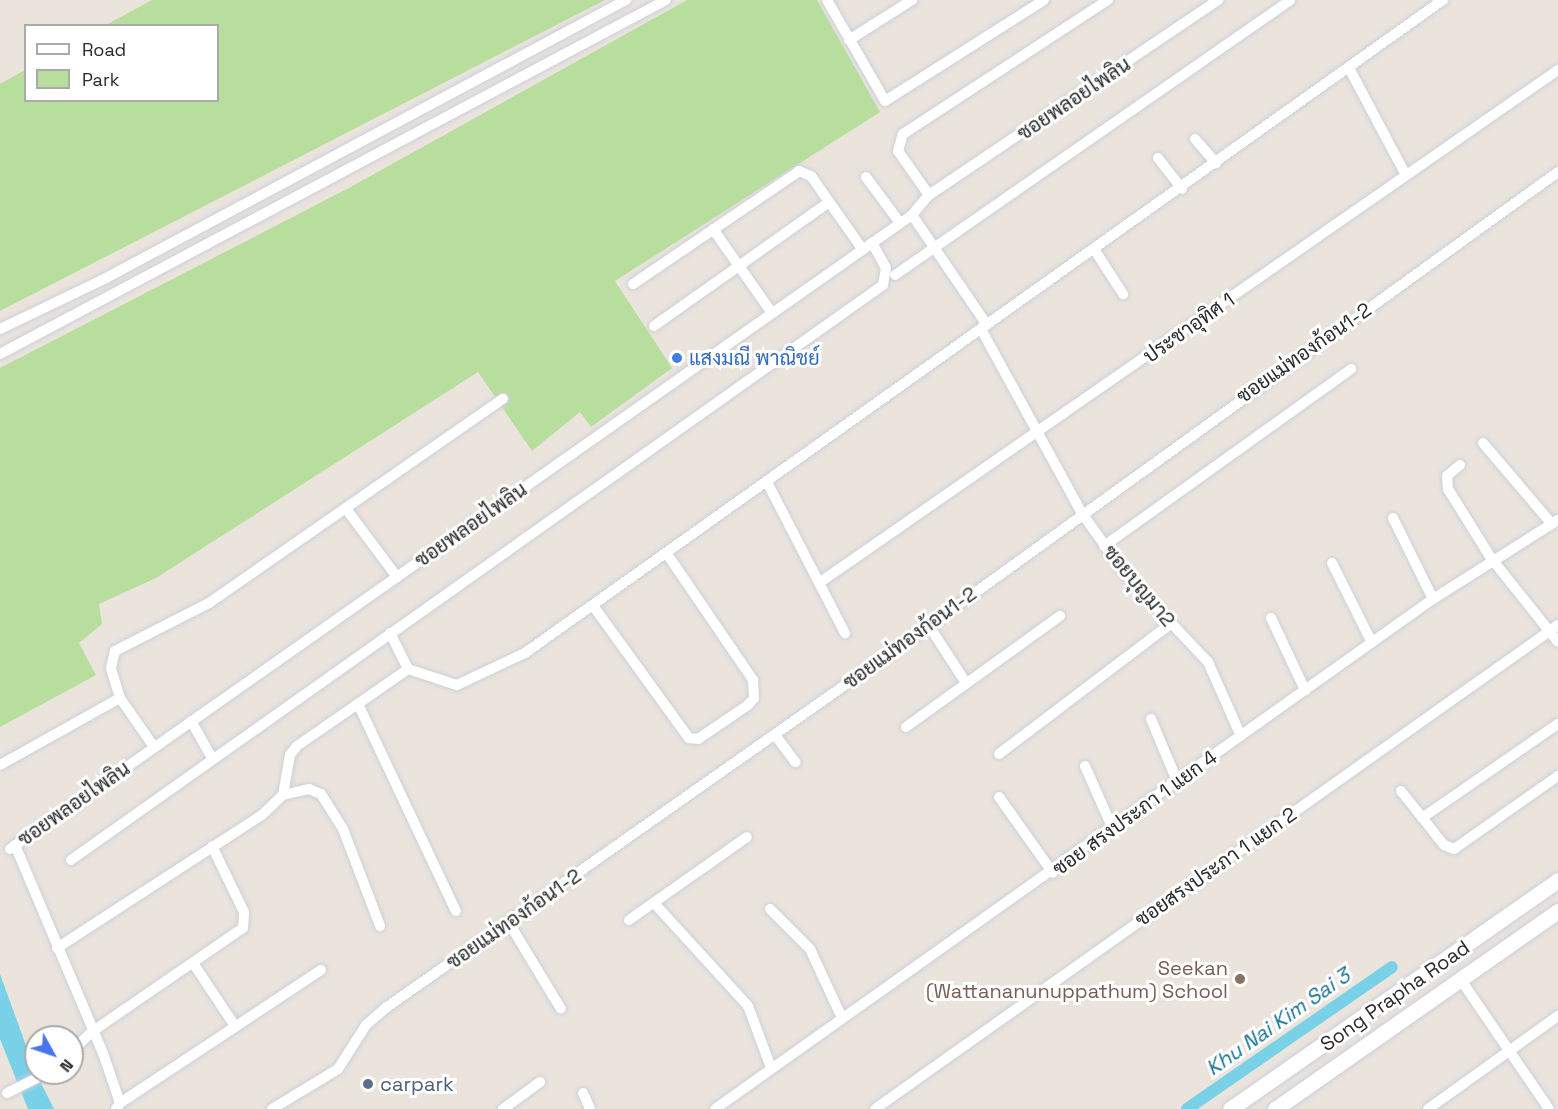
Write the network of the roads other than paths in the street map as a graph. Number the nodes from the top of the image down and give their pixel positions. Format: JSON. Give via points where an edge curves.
{"nodes":[{"id":1,"x":626,"y":0,"type":"edge"},
{"id":2,"x":666,"y":0,"type":"edge"},
{"id":3,"x":827,"y":0,"type":"edge"},
{"id":4,"x":912,"y":0,"type":"edge"},
{"id":5,"x":1044,"y":0,"type":"edge"},
{"id":6,"x":1108,"y":0,"type":"edge"},
{"id":7,"x":1218,"y":0,"type":"edge"},
{"id":8,"x":1290,"y":0,"type":"edge"},
{"id":9,"x":1443,"y":0,"type":"edge"},
{"id":10,"x":578,"y":26,"type":"junction"},
{"id":11,"x":849,"y":40,"type":"junction"},
{"id":12,"x":586,"y":44,"type":"junction"},
{"id":13,"x":1349,"y":68,"type":"junction"},
{"id":14,"x":1558,"y":70,"type":"edge"},
{"id":15,"x":1195,"y":138,"type":"dead end"},
{"id":16,"x":344,"y":153,"type":"junction"},
{"id":17,"x":1158,"y":158,"type":"dead end"},
{"id":18,"x":1216,"y":163,"type":"junction"},
{"id":19,"x":352,"y":169,"type":"junction"},
{"id":20,"x":1558,"y":172,"type":"edge"},
{"id":21,"x":1406,"y":175,"type":"junction"},
{"id":22,"x":866,"y":177,"type":"dead end"},
{"id":23,"x":1182,"y":189,"type":"junction"},
{"id":24,"x":929,"y":195,"type":"junction"},
{"id":25,"x":829,"y":202,"type":"junction"},
{"id":26,"x":912,"y":215,"type":"junction"},
{"id":27,"x":900,"y":223,"type":"junction"},
{"id":28,"x":713,"y":229,"type":"junction"},
{"id":29,"x":867,"y":246,"type":"junction"},
{"id":30,"x":934,"y":246,"type":"junction"},
{"id":31,"x":1094,"y":249,"type":"junction"},
{"id":32,"x":738,"y":266,"type":"junction"},
{"id":33,"x":896,"y":275,"type":"dead end"},
{"id":34,"x":633,"y":284,"type":"dead end"},
{"id":35,"x":1123,"y":294,"type":"dead end"},
{"id":36,"x":71,"y":295,"type":"junction"},
{"id":37,"x":80,"y":312,"type":"junction"},
{"id":38,"x":772,"y":313,"type":"junction"},
{"id":39,"x":654,"y":326,"type":"dead end"},
{"id":40,"x":984,"y":327,"type":"junction"},
{"id":41,"x":0,"y":329,"type":"edge"},
{"id":42,"x":0,"y":354,"type":"edge"},
{"id":43,"x":1351,"y":369,"type":"dead end"},
{"id":44,"x":503,"y":399,"type":"dead end"},
{"id":45,"x":1038,"y":435,"type":"junction"},
{"id":46,"x":1483,"y":443,"type":"dead end"},
{"id":47,"x":1460,"y":465,"type":"dead end"},
{"id":48,"x":768,"y":484,"type":"junction"},
{"id":49,"x":347,"y":510,"type":"junction"},
{"id":50,"x":1081,"y":512,"type":"junction"},
{"id":51,"x":1393,"y":518,"type":"dead end"},
{"id":52,"x":1555,"y":522,"type":"edge"},
{"id":53,"x":1104,"y":546,"type":"junction"},
{"id":54,"x":667,"y":554,"type":"junction"},
{"id":55,"x":1491,"y":558,"type":"junction"},
{"id":56,"x":1332,"y":563,"type":"dead end"},
{"id":57,"x":397,"y":577,"type":"junction"},
{"id":58,"x":819,"y":583,"type":"junction"},
{"id":59,"x":1433,"y":599,"type":"junction"},
{"id":60,"x":594,"y":607,"type":"junction"},
{"id":61,"x":1060,"y":616,"type":"dead end"},
{"id":62,"x":1271,"y":618,"type":"dead end"},
{"id":63,"x":1169,"y":625,"type":"junction"},
{"id":64,"x":929,"y":626,"type":"junction"},
{"id":65,"x":1554,"y":628,"type":"edge"},
{"id":66,"x":390,"y":633,"type":"junction"},
{"id":67,"x":845,"y":633,"type":"dead end"},
{"id":68,"x":1558,"y":642,"type":"edge"},
{"id":69,"x":1372,"y":643,"type":"junction"},
{"id":70,"x":408,"y":669,"type":"junction"},
{"id":71,"x":966,"y":683,"type":"junction"},
{"id":72,"x":1305,"y":690,"type":"junction"},
{"id":73,"x":120,"y":698,"type":"junction"},
{"id":74,"x":358,"y":704,"type":"junction"},
{"id":75,"x":1150,"y":719,"type":"dead end"},
{"id":76,"x":191,"y":721,"type":"junction"},
{"id":77,"x":1558,"y":724,"type":"edge"},
{"id":78,"x":906,"y":727,"type":"dead end"},
{"id":79,"x":776,"y":735,"type":"junction"},
{"id":80,"x":1241,"y":736,"type":"junction"},
{"id":81,"x":154,"y":747,"type":"junction"},
{"id":82,"x":999,"y":754,"type":"dead end"},
{"id":83,"x":212,"y":758,"type":"junction"},
{"id":84,"x":795,"y":762,"type":"dead end"},
{"id":85,"x":0,"y":765,"type":"edge"},
{"id":86,"x":1085,"y":766,"type":"dead end"},
{"id":87,"x":1558,"y":776,"type":"edge"},
{"id":88,"x":1177,"y":781,"type":"junction"},
{"id":89,"x":1401,"y":791,"type":"dead end"},
{"id":90,"x":284,"y":795,"type":"junction"},
{"id":91,"x":999,"y":797,"type":"dead end"},
{"id":92,"x":1422,"y":818,"type":"junction"},
{"id":93,"x":1112,"y":827,"type":"junction"},
{"id":94,"x":747,"y":837,"type":"dead end"},
{"id":95,"x":212,"y":846,"type":"junction"},
{"id":96,"x":71,"y":860,"type":"dead end"},
{"id":97,"x":1053,"y":873,"type":"junction"},
{"id":98,"x":1558,"y":880,"type":"edge"},
{"id":99,"x":654,"y":903,"type":"junction"},
{"id":100,"x":770,"y":909,"type":"dead end"},
{"id":101,"x":456,"y":911,"type":"dead end"},
{"id":102,"x":1558,"y":911,"type":"edge"},
{"id":103,"x":629,"y":920,"type":"dead end"},
{"id":104,"x":509,"y":923,"type":"junction"},
{"id":105,"x":380,"y":926,"type":"dead end"},
{"id":106,"x":57,"y":948,"type":"junction"},
{"id":107,"x":193,"y":963,"type":"junction"},
{"id":108,"x":321,"y":970,"type":"dead end"},
{"id":109,"x":1461,"y":980,"type":"junction"},
{"id":110,"x":561,"y":1009,"type":"dead end"},
{"id":111,"x":1558,"y":1016,"type":"edge"},
{"id":112,"x":842,"y":1018,"type":"junction"},
{"id":113,"x":235,"y":1026,"type":"junction"},
{"id":114,"x":93,"y":1030,"type":"junction"},
{"id":115,"x":84,"y":1039,"type":"edge"},
{"id":116,"x":1510,"y":1051,"type":"junction"},
{"id":117,"x":771,"y":1068,"type":"junction"},
{"id":118,"x":540,"y":1082,"type":"dead end"},
{"id":119,"x":24,"y":1085,"type":"edge"},
{"id":120,"x":12,"y":1091,"type":"dead end"},
{"id":121,"x":583,"y":1093,"type":"dead end"},
{"id":122,"x":118,"y":1106,"type":"edge"},
{"id":123,"x":272,"y":1109,"type":"edge"},
{"id":124,"x":503,"y":1109,"type":"edge"},
{"id":125,"x":590,"y":1109,"type":"edge"},
{"id":126,"x":715,"y":1109,"type":"edge"},
{"id":127,"x":875,"y":1109,"type":"edge"},
{"id":128,"x":1230,"y":1109,"type":"edge"},
{"id":129,"x":1275,"y":1109,"type":"edge"},
{"id":130,"x":1428,"y":1109,"type":"edge"},
{"id":131,"x":1549,"y":1109,"type":"edge"}],
"edges":[{"from":1,"to":10,"type":"street"},
{"from":2,"to":12,"type":"street"},
{"from":3,"to":11,"type":"street"},
{"from":4,"to":11,"type":"street"},
{"from":5,"to":11,"type":"street","via":[[885,101]]},
{"from":6,"to":24,"type":"street","via":[[903,134],[898,151]]},
{"from":7,"to":24,"type":"street","name":"ซอยพลอยไพลิน"},
{"from":8,"to":30,"type":"street"},
{"from":9,"to":13,"type":"street"},
{"from":10,"to":12,"type":"street"},
{"from":10,"to":16,"type":"street"},
{"from":12,"to":19,"type":"street"},
{"from":13,"to":18,"type":"street"},
{"from":13,"to":21,"type":"street"},
{"from":14,"to":21,"type":"street","name":"ประชาอุทิศ 1"},
{"from":15,"to":18,"type":"street"},
{"from":16,"to":19,"type":"street"},
{"from":16,"to":36,"type":"street"},
{"from":17,"to":23,"type":"street"},
{"from":18,"to":23,"type":"street"},
{"from":19,"to":37,"type":"street"},
{"from":20,"to":50,"type":"street","name":"ซอยแม่ทองก้อน1-2"},
{"from":21,"to":45,"type":"street","name":"ประชาอุทิศ 1"},
{"from":22,"to":27,"type":"street"},
{"from":23,"to":31,"type":"street"},
{"from":24,"to":26,"type":"street","name":"ซอยพลอยไพลิน"},
{"from":25,"to":28,"type":"street","via":[[811,176],[799,171]]},
{"from":25,"to":29,"type":"street"},
{"from":25,"to":32,"type":"street"},
{"from":26,"to":27,"type":"street","name":"ซอยพลอยไพลิน"},
{"from":26,"to":30,"type":"street","name":"ซอยบุญมา2"},
{"from":27,"to":29,"type":"street","name":"ซอยพลอยไพลิน"},
{"from":28,"to":32,"type":"street"},
{"from":28,"to":34,"type":"street"},
{"from":29,"to":38,"type":"street","name":"ซอยพลอยไพลิน"},
{"from":29,"to":66,"type":"street","via":[[886,268],[883,285]]},
{"from":30,"to":33,"type":"street"},
{"from":30,"to":40,"type":"street","name":"ซอยบุญมา2"},
{"from":31,"to":35,"type":"street"},
{"from":31,"to":40,"type":"street"},
{"from":32,"to":38,"type":"street"},
{"from":32,"to":39,"type":"street"},
{"from":36,"to":37,"type":"street"},
{"from":36,"to":41,"type":"street"},
{"from":37,"to":42,"type":"street"},
{"from":38,"to":57,"type":"street","name":"ซอยพลอยไพลิน"},
{"from":40,"to":45,"type":"street","name":"ซอยบุญมา2"},
{"from":40,"to":48,"type":"street"},
{"from":43,"to":53,"type":"street"},
{"from":44,"to":49,"type":"street"},
{"from":45,"to":50,"type":"street","name":"ซอยบุญมา2"},
{"from":45,"to":58,"type":"street","name":"ประชาอุทิศ 1"},
{"from":46,"to":52,"type":"street"},
{"from":47,"to":55,"type":"street","via":[[1447,476],[1446,486]]},
{"from":48,"to":54,"type":"street"},
{"from":48,"to":58,"type":"street"},
{"from":49,"to":57,"type":"street"},
{"from":49,"to":73,"type":"street","via":[[209,603],[115,651],[111,668]]},
{"from":50,"to":53,"type":"street","name":"ซอยบุญมา2"},
{"from":50,"to":64,"type":"street","name":"ซอยแม่ทองก้อน1-2"},
{"from":51,"to":59,"type":"street"},
{"from":52,"to":55,"type":"street","name":"ซอย สรงประภา 1 แยก 4"},
{"from":53,"to":63,"type":"street","name":"ซอยบุญมา2"},
{"from":54,"to":60,"type":"street"},
{"from":54,"to":60,"type":"street","via":[[753,680],[754,698],[748,705],[698,739],[689,738]]},
{"from":55,"to":59,"type":"street","name":"ซอย สรงประภา 1 แยก 4"},
{"from":55,"to":65,"type":"street"},
{"from":56,"to":69,"type":"street"},
{"from":57,"to":76,"type":"street","name":"ซอยพลอยไพลิน"},
{"from":58,"to":67,"type":"street"},
{"from":59,"to":69,"type":"street","name":"ซอย สรงประภา 1 แยก 4"},
{"from":60,"to":70,"type":"street","via":[[525,653],[457,685]]},
{"from":61,"to":71,"type":"street"},
{"from":62,"to":72,"type":"street"},
{"from":63,"to":80,"type":"street","name":"ซอยบุญมา2","via":[[1208,663]]},
{"from":63,"to":82,"type":"street"},
{"from":64,"to":71,"type":"street"},
{"from":64,"to":79,"type":"street","name":"ซอยแม่ทองก้อน1-2"},
{"from":65,"to":68,"type":"street"},
{"from":65,"to":127,"type":"street","name":"ซอยสรงประภา 1 แยก 2"},
{"from":66,"to":70,"type":"street"},
{"from":66,"to":83,"type":"street"},
{"from":69,"to":72,"type":"street","name":"ซอย สรงประภา 1 แยก 4"},
{"from":70,"to":74,"type":"street"},
{"from":71,"to":78,"type":"street"},
{"from":72,"to":80,"type":"street","name":"ซอย สรงประภา 1 แยก 4"},
{"from":73,"to":81,"type":"street"},
{"from":73,"to":85,"type":"street"},
{"from":74,"to":90,"type":"street","via":[[297,746],[290,755]]},
{"from":74,"to":101,"type":"street"},
{"from":75,"to":88,"type":"street"},
{"from":76,"to":81,"type":"street","name":"ซอยพลอยไพลิน"},
{"from":76,"to":83,"type":"street"},
{"from":77,"to":92,"type":"street"},
{"from":79,"to":84,"type":"street"},
{"from":79,"to":104,"type":"street","name":"ซอยแม่ทองก้อน1-2"},
{"from":80,"to":88,"type":"street","name":"ซอย สรงประภา 1 แยก 4"},
{"from":81,"to":106,"type":"street","name":"ซอยพลอยไพลิน","via":[[12,847]]},
{"from":83,"to":96,"type":"street"},
{"from":86,"to":93,"type":"street"},
{"from":87,"to":92,"type":"street","via":[[1454,849]]},
{"from":88,"to":93,"type":"street","name":"ซอย สรงประภา 1 แยก 4"},
{"from":89,"to":92,"type":"street"},
{"from":90,"to":95,"type":"street"},
{"from":90,"to":105,"type":"street","via":[[309,789],[321,794],[343,829]]},
{"from":91,"to":97,"type":"street"},
{"from":93,"to":97,"type":"street","name":"ซอย สรงประภา 1 แยก 4"},
{"from":94,"to":99,"type":"street"},
{"from":95,"to":106,"type":"street"},
{"from":95,"to":107,"type":"street","via":[[245,922],[235,936]]},
{"from":97,"to":112,"type":"street","name":"ซอย สรงประภา 1 แยก 4"},
{"from":98,"to":128,"type":"main road","name":"Song Prapha Road"},
{"from":99,"to":103,"type":"street"},
{"from":99,"to":117,"type":"street","via":[[748,1005]]},
{"from":100,"to":112,"type":"street","via":[[810,950]]},
{"from":102,"to":109,"type":"main road","name":"Song Prapha Road"},
{"from":104,"to":110,"type":"street"},
{"from":104,"to":123,"type":"street","name":"ซอยแม่ทองก้อน1-2","via":[[375,1016],[338,1069]]},
{"from":106,"to":114,"type":"street"},
{"from":107,"to":113,"type":"street"},
{"from":107,"to":114,"type":"street"},
{"from":108,"to":113,"type":"street"},
{"from":109,"to":116,"type":"street"},
{"from":109,"to":129,"type":"main road","name":"Song Prapha Road"},
{"from":111,"to":116,"type":"street"},
{"from":112,"to":117,"type":"street","name":"ซอย สรงประภา 1 แยก 4"},
{"from":113,"to":122,"type":"street"},
{"from":114,"to":115,"type":"street"},
{"from":114,"to":122,"type":"street"},
{"from":116,"to":130,"type":"street"},
{"from":116,"to":131,"type":"street"},
{"from":117,"to":126,"type":"street","name":"ซอย สรงประภา 1 แยก 4"},
{"from":118,"to":124,"type":"street"},
{"from":119,"to":120,"type":"street"},
{"from":121,"to":125,"type":"street"}]}
